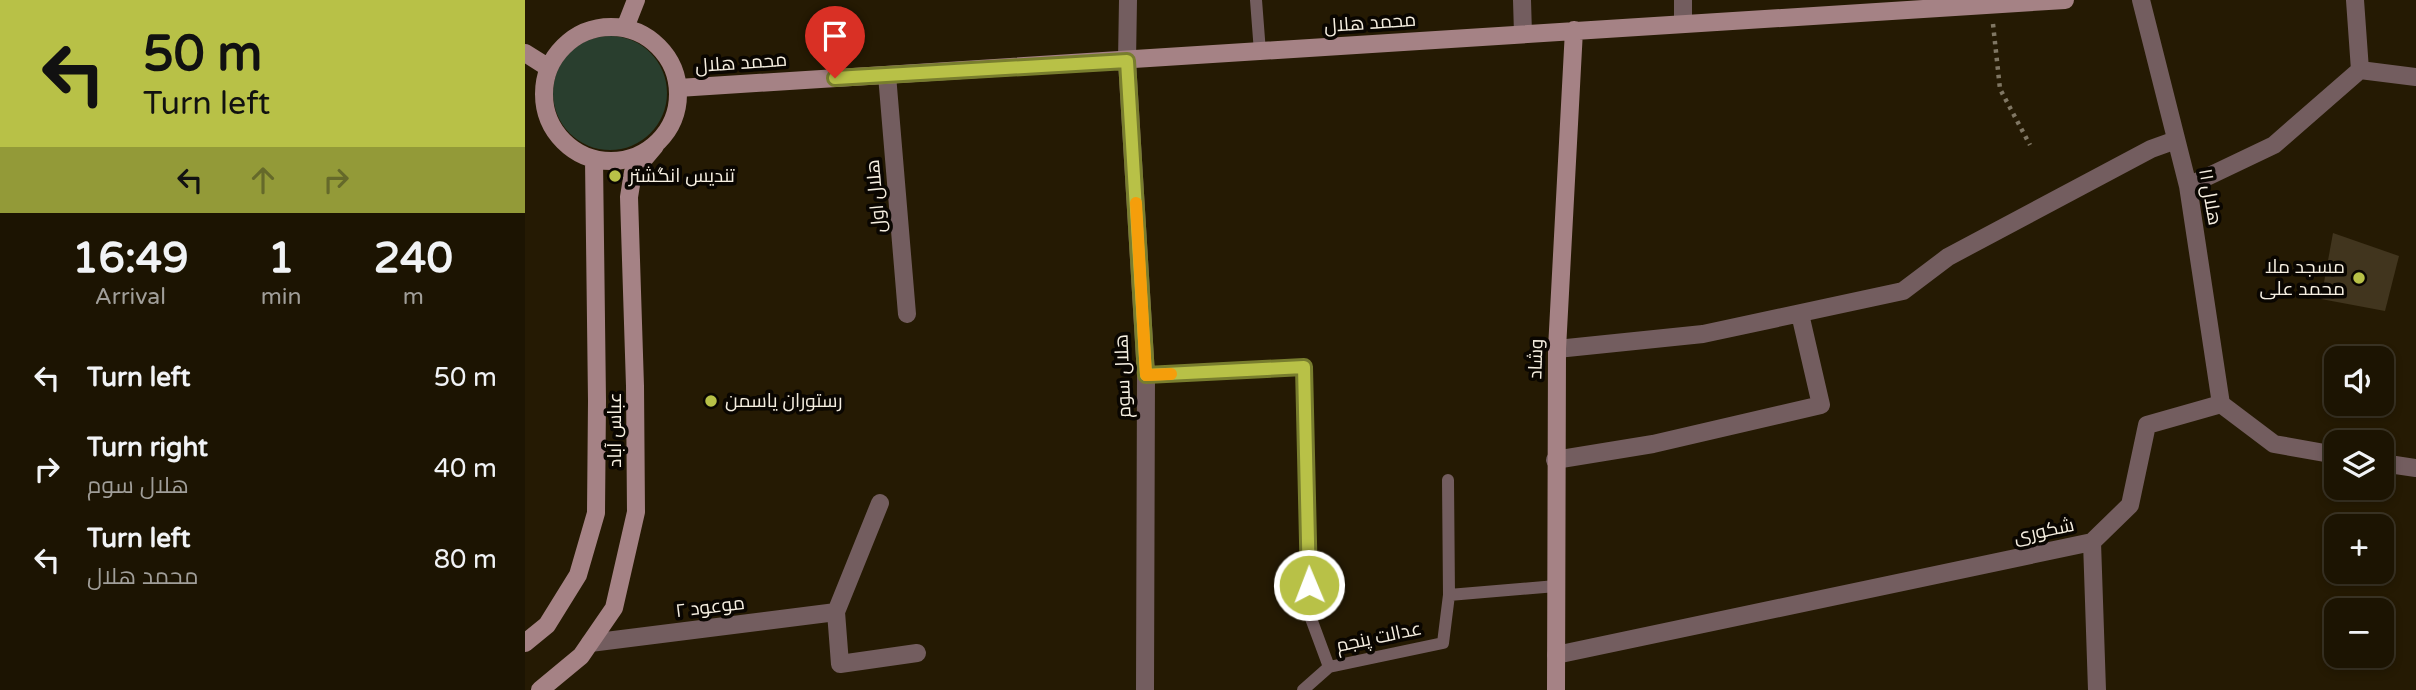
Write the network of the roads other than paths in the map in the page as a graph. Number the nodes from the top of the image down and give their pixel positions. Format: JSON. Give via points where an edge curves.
{"nodes":[{"id":1,"x":636,"y":0,"type":"edge"},
{"id":2,"x":1128,"y":0,"type":"edge"},
{"id":3,"x":1256,"y":0,"type":"edge"},
{"id":4,"x":1522,"y":0,"type":"edge"},
{"id":5,"x":1683,"y":0,"type":"edge"},
{"id":6,"x":2065,"y":0,"type":"edge"},
{"id":7,"x":2141,"y":0,"type":"edge"},
{"id":8,"x":2355,"y":0,"type":"edge"},
{"id":9,"x":1990,"y":2,"type":"edge"},
{"id":10,"x":1874,"y":6,"type":"edge"},
{"id":11,"x":1682,"y":23,"type":"junction"},
{"id":12,"x":625,"y":28,"type":"junction"},
{"id":13,"x":1574,"y":30,"type":"junction"},
{"id":14,"x":1523,"y":34,"type":"junction"},
{"id":15,"x":1260,"y":52,"type":"junction"},
{"id":16,"x":525,"y":53,"type":"edge"},
{"id":17,"x":1127,"y":61,"type":"junction"},
{"id":18,"x":548,"y":68,"type":"junction"},
{"id":19,"x":2360,"y":70,"type":"junction"},
{"id":20,"x":887,"y":75,"type":"junction"},
{"id":21,"x":2416,"y":77,"type":"edge"},
{"id":22,"x":678,"y":88,"type":"junction"},
{"id":23,"x":2176,"y":140,"type":"junction"},
{"id":24,"x":655,"y":146,"type":"junction"},
{"id":25,"x":594,"y":160,"type":"junction"},
{"id":26,"x":2188,"y":186,"type":"junction"},
{"id":27,"x":908,"y":314,"type":"dead end"},
{"id":28,"x":1800,"y":314,"type":"junction"},
{"id":29,"x":1557,"y":349,"type":"junction"},
{"id":30,"x":1146,"y":375,"type":"junction"},
{"id":31,"x":2221,"y":404,"type":"junction"},
{"id":32,"x":2324,"y":453,"type":"edge"},
{"id":33,"x":1555,"y":460,"type":"junction"},
{"id":34,"x":2394,"y":465,"type":"edge"},
{"id":35,"x":2416,"y":468,"type":"edge"},
{"id":36,"x":1448,"y":480,"type":"dead end"},
{"id":37,"x":880,"y":503,"type":"dead end"},
{"id":38,"x":2092,"y":542,"type":"junction"},
{"id":39,"x":1556,"y":586,"type":"junction"},
{"id":40,"x":1449,"y":595,"type":"junction"},
{"id":41,"x":836,"y":612,"type":"junction"},
{"id":42,"x":525,"y":643,"type":"edge"},
{"id":43,"x":590,"y":643,"type":"junction"},
{"id":44,"x":917,"y":653,"type":"dead end"},
{"id":45,"x":1556,"y":655,"type":"junction"},
{"id":46,"x":1329,"y":667,"type":"junction"},
{"id":47,"x":540,"y":690,"type":"edge"},
{"id":48,"x":1145,"y":690,"type":"edge"},
{"id":49,"x":1303,"y":690,"type":"edge"},
{"id":50,"x":1556,"y":690,"type":"edge"},
{"id":51,"x":2097,"y":690,"type":"edge"}],
"edges":[{"from":1,"to":12,"type":"main road"},
{"from":2,"to":17,"type":"street","name":"هلال سوم"},
{"from":3,"to":15,"type":"lane"},
{"from":4,"to":14,"type":"street"},
{"from":5,"to":11,"type":"street"},
{"from":6,"to":9,"type":"main road","name":"محمد هلال"},
{"from":7,"to":23,"type":"street","name":"هلال ۱۱"},
{"from":8,"to":19,"type":"street"},
{"from":9,"to":10,"type":"main road","name":"محمد هلال"},
{"from":10,"to":11,"type":"main road","name":"محمد هلال"},
{"from":11,"to":13,"type":"main road","name":"محمد هلال"},
{"from":12,"to":18,"type":"main road","via":[[601,27],[579,34],[561,48]]},
{"from":12,"to":22,"type":"main road","via":[[661,49]]},
{"from":13,"to":14,"type":"main road","name":"محمد هلال"},
{"from":13,"to":29,"type":"main road","name":"وشاد"},
{"from":14,"to":15,"type":"main road","name":"محمد هلال"},
{"from":15,"to":17,"type":"main road","name":"محمد هلال"},
{"from":16,"to":18,"type":"main road"},
{"from":17,"to":20,"type":"main road","name":"محمد هلال"},
{"from":17,"to":30,"type":"street","name":"هلال سوم"},
{"from":18,"to":25,"type":"main road","via":[[543,91],[546,114],[557,135],[574,151]]},
{"from":19,"to":21,"type":"street"},
{"from":19,"to":26,"type":"street","via":[[2274,145]]},
{"from":20,"to":22,"type":"main road","name":"محمد هلال"},
{"from":20,"to":27,"type":"street","name":"هلال اول"},
{"from":22,"to":24,"type":"main road","via":[[677,110],[669,130]]},
{"from":23,"to":26,"type":"street","name":"هلال ۱۱"},
{"from":23,"to":28,"type":"street","via":[[1948,257],[1903,291]]},
{"from":24,"to":25,"type":"main road","via":[[615,162]]},
{"from":24,"to":43,"type":"main road","name":"عباس آباد","via":[[632,172],[629,197],[636,512],[614,608]]},
{"from":25,"to":42,"type":"main road","name":"عباس آباد","via":[[596,513],[578,575],[547,625]]},
{"from":26,"to":31,"type":"street","name":"هلال ۱۱"},
{"from":28,"to":29,"type":"street","via":[[1703,334]]},
{"from":28,"to":33,"type":"street","via":[[1821,405],[1653,444]]},
{"from":29,"to":33,"type":"main road","name":"وشاد"},
{"from":30,"to":46,"type":"lane","via":[[1304,367],[1309,612]]},
{"from":30,"to":48,"type":"street","name":"هلال سوم"},
{"from":31,"to":32,"type":"street","via":[[2274,444]]},
{"from":31,"to":38,"type":"street","name":"شکوری","via":[[2147,425],[2130,505]]},
{"from":33,"to":39,"type":"main road","name":"وشاد"},
{"from":34,"to":35,"type":"street"},
{"from":36,"to":40,"type":"lane"},
{"from":37,"to":41,"type":"street"},
{"from":38,"to":45,"type":"street","name":"شکوری"},
{"from":38,"to":51,"type":"street"},
{"from":39,"to":40,"type":"lane"},
{"from":39,"to":45,"type":"main road","name":"وشاد"},
{"from":40,"to":46,"type":"lane","name":"عدالت پنجم","via":[[1443,643]]},
{"from":41,"to":43,"type":"street","name":"موعود ۲"},
{"from":41,"to":44,"type":"street","via":[[840,664]]},
{"from":43,"to":47,"type":"main road","name":"عباس آباد"},
{"from":45,"to":50,"type":"main road","name":"وشاد"},
{"from":46,"to":49,"type":"lane","name":"عدالت پنجم"}]}
